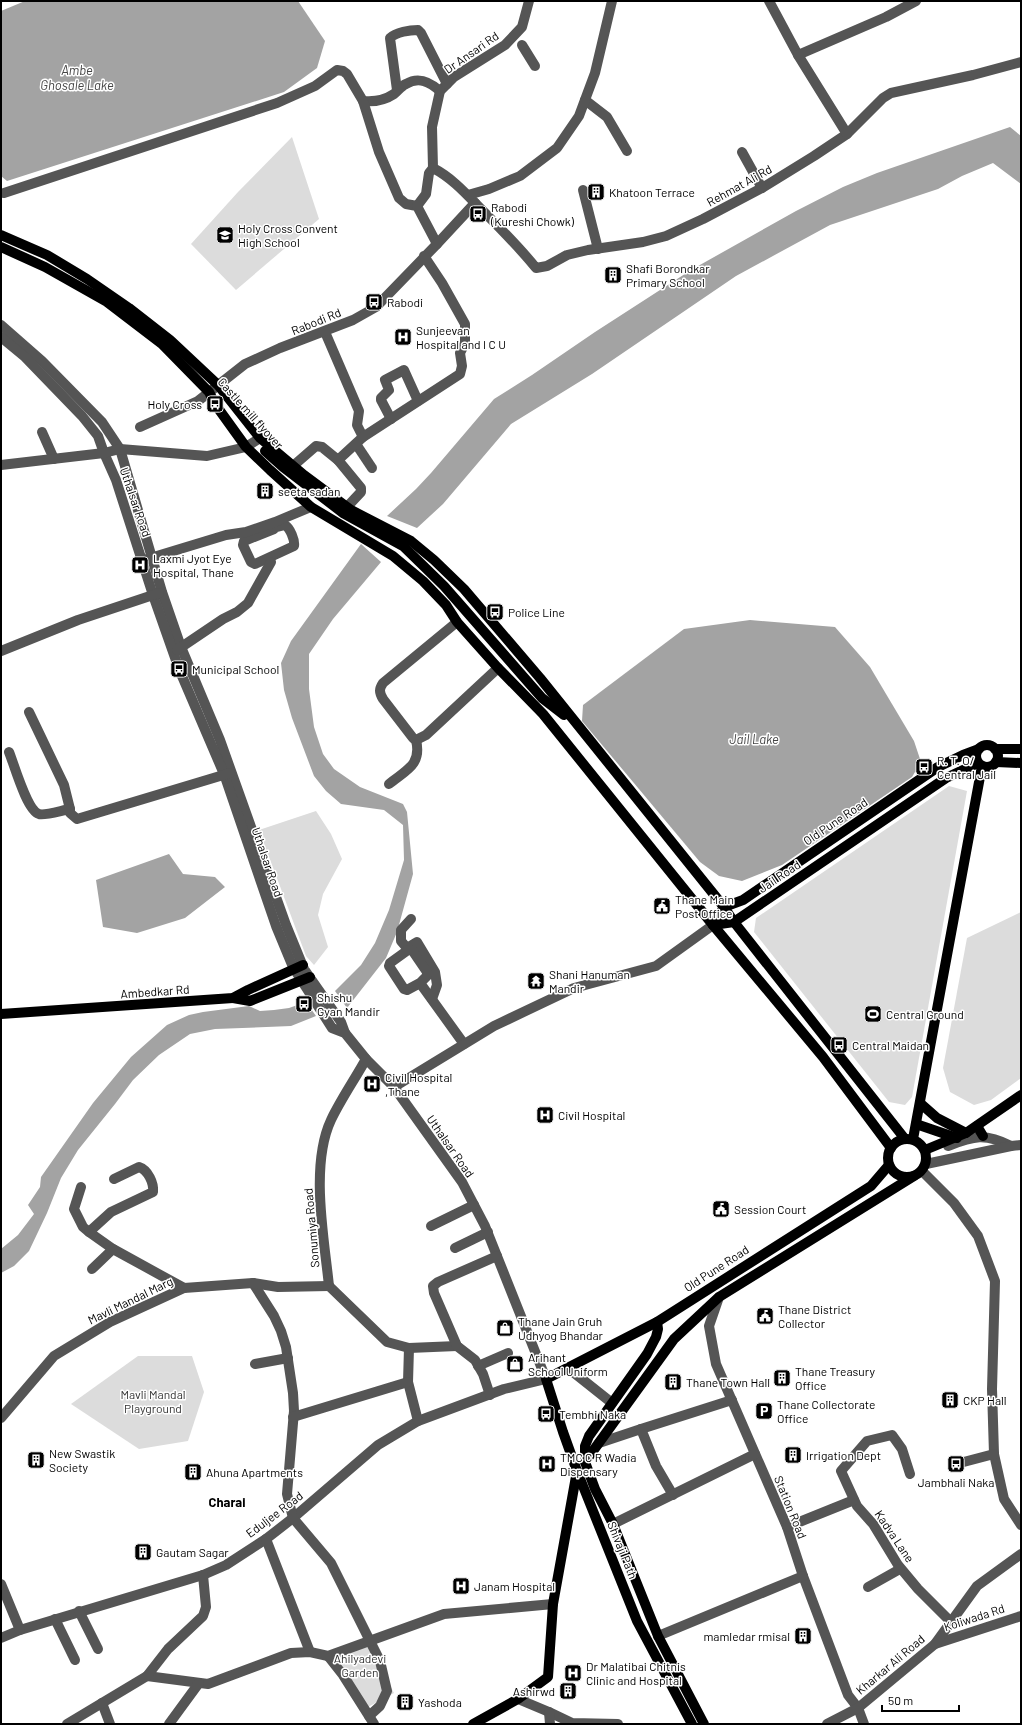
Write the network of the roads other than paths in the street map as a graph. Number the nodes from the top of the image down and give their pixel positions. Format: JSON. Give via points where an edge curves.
{"nodes":[{"id":1,"x":529,"y":1,"type":"edge"},
{"id":2,"x":612,"y":1,"type":"edge"},
{"id":3,"x":769,"y":1,"type":"edge"},
{"id":4,"x":916,"y":1,"type":"edge"},
{"id":5,"x":522,"y":45,"type":"dead end"},
{"id":6,"x":798,"y":54,"type":"junction"},
{"id":7,"x":1021,"y":62,"type":"edge"},
{"id":8,"x":535,"y":66,"type":"dead end"},
{"id":9,"x":444,"y":87,"type":"junction"},
{"id":10,"x":397,"y":90,"type":"junction"},
{"id":11,"x":585,"y":100,"type":"junction"},
{"id":12,"x":363,"y":101,"type":"junction"},
{"id":13,"x":847,"y":134,"type":"junction"},
{"id":14,"x":627,"y":151,"type":"dead end"},
{"id":15,"x":742,"y":152,"type":"dead end"},
{"id":16,"x":433,"y":168,"type":"junction"},
{"id":17,"x":762,"y":188,"type":"junction"},
{"id":18,"x":583,"y":190,"type":"dead end"},
{"id":19,"x":4,"y":193,"type":"dead end"},
{"id":20,"x":468,"y":195,"type":"junction"},
{"id":21,"x":475,"y":203,"type":"junction"},
{"id":22,"x":417,"y":206,"type":"junction"},
{"id":23,"x":1,"y":235,"type":"edge"},
{"id":24,"x":1,"y":239,"type":"edge"},
{"id":25,"x":437,"y":244,"type":"junction"},
{"id":26,"x":1,"y":247,"type":"edge"},
{"id":27,"x":598,"y":249,"type":"junction"},
{"id":28,"x":424,"y":256,"type":"junction"},
{"id":29,"x":1,"y":325,"type":"edge"},
{"id":30,"x":325,"y":332,"type":"junction"},
{"id":31,"x":1,"y":337,"type":"edge"},
{"id":32,"x":218,"y":386,"type":"junction"},
{"id":33,"x":209,"y":392,"type":"junction"},
{"id":34,"x":418,"y":401,"type":"junction"},
{"id":35,"x":96,"y":416,"type":"junction"},
{"id":36,"x":391,"y":419,"type":"junction"},
{"id":37,"x":88,"y":423,"type":"junction"},
{"id":38,"x":140,"y":427,"type":"dead end"},
{"id":39,"x":42,"y":432,"type":"dead end"},
{"id":40,"x":260,"y":438,"type":"junction"},
{"id":41,"x":360,"y":440,"type":"junction"},
{"id":42,"x":246,"y":447,"type":"junction"},
{"id":43,"x":120,"y":450,"type":"junction"},
{"id":44,"x":104,"y":453,"type":"junction"},
{"id":45,"x":54,"y":459,"type":"junction"},
{"id":46,"x":338,"y":460,"type":"junction"},
{"id":47,"x":1,"y":465,"type":"edge"},
{"id":48,"x":293,"y":466,"type":"junction"},
{"id":49,"x":372,"y":468,"type":"dead end"},
{"id":50,"x":311,"y":506,"type":"junction"},
{"id":51,"x":347,"y":507,"type":"junction"},
{"id":52,"x":276,"y":525,"type":"junction"},
{"id":53,"x":247,"y":536,"type":"junction"},
{"id":54,"x":152,"y":557,"type":"junction"},
{"id":55,"x":141,"y":560,"type":"junction"},
{"id":56,"x":271,"y":562,"type":"dead end"},
{"id":57,"x":157,"y":594,"type":"junction"},
{"id":58,"x":457,"y":622,"type":"junction"},
{"id":59,"x":178,"y":650,"type":"junction"},
{"id":60,"x":1,"y":651,"type":"edge"},
{"id":61,"x":498,"y":668,"type":"junction"},
{"id":62,"x":29,"y":712,"type":"dead end"},
{"id":63,"x":586,"y":736,"type":"junction"},
{"id":64,"x":416,"y":740,"type":"junction"},
{"id":65,"x":979,"y":749,"type":"junction"},
{"id":66,"x":995,"y":749,"type":"junction"},
{"id":67,"x":1021,"y":749,"type":"edge"},
{"id":68,"x":9,"y":752,"type":"dead end"},
{"id":69,"x":996,"y":762,"type":"junction"},
{"id":70,"x":1021,"y":763,"type":"edge"},
{"id":71,"x":980,"y":764,"type":"junction"},
{"id":72,"x":228,"y":773,"type":"junction"},
{"id":73,"x":389,"y":784,"type":"dead end"},
{"id":74,"x":70,"y":809,"type":"junction"},
{"id":75,"x":724,"y":907,"type":"junction"},
{"id":76,"x":412,"y":919,"type":"dead end"},
{"id":77,"x":734,"y":922,"type":"junction"},
{"id":78,"x":713,"y":924,"type":"junction"},
{"id":79,"x":298,"y":967,"type":"junction"},
{"id":80,"x":306,"y":979,"type":"junction"},
{"id":81,"x":420,"y":983,"type":"dead end"},
{"id":82,"x":233,"y":998,"type":"junction"},
{"id":83,"x":432,"y":999,"type":"junction"},
{"id":84,"x":1,"y":1014,"type":"edge"},
{"id":85,"x":464,"y":1044,"type":"junction"},
{"id":86,"x":366,"y":1059,"type":"junction"},
{"id":87,"x":394,"y":1087,"type":"junction"},
{"id":88,"x":1021,"y":1095,"type":"edge"},
{"id":89,"x":920,"y":1103,"type":"junction"},
{"id":90,"x":916,"y":1124,"type":"junction"},
{"id":91,"x":977,"y":1126,"type":"junction"},
{"id":92,"x":961,"y":1136,"type":"junction"},
{"id":93,"x":983,"y":1136,"type":"junction"},
{"id":94,"x":909,"y":1139,"type":"junction"},
{"id":95,"x":1016,"y":1145,"type":"edge"},
{"id":96,"x":891,"y":1148,"type":"junction"},
{"id":97,"x":922,"y":1163,"type":"junction"},
{"id":98,"x":889,"y":1165,"type":"junction"},
{"id":99,"x":114,"y":1179,"type":"dead end"},
{"id":100,"x":81,"y":1186,"type":"dead end"},
{"id":101,"x":474,"y":1205,"type":"junction"},
{"id":102,"x":430,"y":1226,"type":"dead end"},
{"id":103,"x":89,"y":1232,"type":"junction"},
{"id":104,"x":488,"y":1232,"type":"junction"},
{"id":105,"x":455,"y":1248,"type":"dead end"},
{"id":106,"x":113,"y":1249,"type":"junction"},
{"id":107,"x":497,"y":1256,"type":"junction"},
{"id":108,"x":92,"y":1269,"type":"dead end"},
{"id":109,"x":253,"y":1283,"type":"junction"},
{"id":110,"x":329,"y":1286,"type":"junction"},
{"id":111,"x":184,"y":1288,"type":"junction"},
{"id":112,"x":719,"y":1297,"type":"junction"},
{"id":113,"x":657,"y":1322,"type":"junction"},
{"id":114,"x":457,"y":1346,"type":"junction"},
{"id":115,"x":409,"y":1348,"type":"junction"},
{"id":116,"x":508,"y":1353,"type":"dead end"},
{"id":117,"x":288,"y":1358,"type":"junction"},
{"id":118,"x":254,"y":1364,"type":"dead end"},
{"id":119,"x":478,"y":1366,"type":"junction"},
{"id":120,"x":568,"y":1368,"type":"junction"},
{"id":121,"x":546,"y":1379,"type":"junction"},
{"id":122,"x":408,"y":1382,"type":"junction"},
{"id":123,"x":490,"y":1395,"type":"junction"},
{"id":124,"x":732,"y":1400,"type":"junction"},
{"id":125,"x":612,"y":1404,"type":"junction"},
{"id":126,"x":293,"y":1417,"type":"junction"},
{"id":127,"x":1,"y":1418,"type":"edge"},
{"id":128,"x":418,"y":1421,"type":"junction"},
{"id":129,"x":641,"y":1429,"type":"junction"},
{"id":130,"x":599,"y":1443,"type":"junction"},
{"id":131,"x":755,"y":1454,"type":"junction"},
{"id":132,"x":994,"y":1454,"type":"junction"},
{"id":133,"x":585,"y":1462,"type":"junction"},
{"id":134,"x":956,"y":1464,"type":"dead end"},
{"id":135,"x":577,"y":1471,"type":"junction"},
{"id":136,"x":910,"y":1474,"type":"dead end"},
{"id":137,"x":672,"y":1495,"type":"junction"},
{"id":138,"x":854,"y":1500,"type":"junction"},
{"id":139,"x":293,"y":1518,"type":"junction"},
{"id":140,"x":613,"y":1524,"type":"junction"},
{"id":141,"x":1021,"y":1525,"type":"edge"},
{"id":142,"x":787,"y":1527,"type":"junction"},
{"id":143,"x":266,"y":1539,"type":"junction"},
{"id":144,"x":1021,"y":1554,"type":"edge"},
{"id":145,"x":900,"y":1569,"type":"junction"},
{"id":146,"x":203,"y":1575,"type":"junction"},
{"id":147,"x":803,"y":1576,"type":"junction"},
{"id":148,"x":1,"y":1584,"type":"edge"},
{"id":149,"x":868,"y":1587,"type":"dead end"},
{"id":150,"x":553,"y":1604,"type":"junction"},
{"id":151,"x":79,"y":1611,"type":"junction"},
{"id":152,"x":1021,"y":1616,"type":"edge"},
{"id":153,"x":55,"y":1619,"type":"junction"},
{"id":154,"x":950,"y":1622,"type":"junction"},
{"id":155,"x":20,"y":1630,"type":"junction"},
{"id":156,"x":658,"y":1636,"type":"junction"},
{"id":157,"x":1,"y":1638,"type":"edge"},
{"id":158,"x":370,"y":1641,"type":"junction"},
{"id":159,"x":935,"y":1644,"type":"junction"},
{"id":160,"x":98,"y":1649,"type":"dead end"},
{"id":161,"x":310,"y":1652,"type":"junction"},
{"id":162,"x":328,"y":1656,"type":"junction"},
{"id":163,"x":75,"y":1660,"type":"dead end"},
{"id":164,"x":147,"y":1676,"type":"junction"},
{"id":165,"x":199,"y":1683,"type":"junction"},
{"id":166,"x":518,"y":1699,"type":"junction"},
{"id":167,"x":102,"y":1703,"type":"junction"},
{"id":168,"x":858,"y":1708,"type":"junction"},
{"id":169,"x":549,"y":1712,"type":"junction"},
{"id":170,"x":371,"y":1720,"type":"edge"},
{"id":171,"x":573,"y":1723,"type":"edge"},
{"id":172,"x":67,"y":1724,"type":"edge"},
{"id":173,"x":110,"y":1724,"type":"edge"},
{"id":174,"x":169,"y":1724,"type":"edge"},
{"id":175,"x":473,"y":1724,"type":"edge"},
{"id":176,"x":550,"y":1724,"type":"edge"},
{"id":177,"x":618,"y":1724,"type":"edge"},
{"id":178,"x":692,"y":1724,"type":"edge"},
{"id":179,"x":704,"y":1724,"type":"edge"},
{"id":180,"x":828,"y":1724,"type":"edge"},
{"id":181,"x":864,"y":1724,"type":"edge"}],
"edges":[{"from":1,"to":9,"type":"street","name":"Dr Ansari Rd","via":[[522,27],[505,45],[454,77]]},
{"from":2,"to":11,"type":"street","via":[[596,73]]},
{"from":3,"to":6,"type":"street"},
{"from":4,"to":6,"type":"street","via":[[886,17]]},
{"from":5,"to":8,"type":"street"},
{"from":6,"to":13,"type":"street"},
{"from":7,"to":13,"type":"street","name":"Rehmat Ali Rd","via":[[891,93]]},
{"from":9,"to":10,"type":"street","via":[[416,80]]},
{"from":9,"to":10,"type":"street","via":[[421,33],[412,30],[390,38]]},
{"from":9,"to":16,"type":"street","name":"Dr Ansari Rd","via":[[432,127]]},
{"from":10,"to":12,"type":"street","via":[[383,99]]},
{"from":11,"to":14,"type":"street","via":[[607,117]]},
{"from":11,"to":20,"type":"street","via":[[579,116],[557,148],[520,176]]},
{"from":12,"to":19,"type":"street","via":[[347,74],[337,70],[316,86],[277,103]]},
{"from":12,"to":22,"type":"street","via":[[379,152],[399,198],[406,204]]},
{"from":13,"to":17,"type":"street","name":"Rehmat Ali Rd"},
{"from":15,"to":17,"type":"street"},
{"from":16,"to":20,"type":"street","via":[[447,176]]},
{"from":16,"to":22,"type":"street","name":"Dr Ansari Rd","via":[[429,173],[426,194]]},
{"from":17,"to":27,"type":"street","name":"Rehmat Ali Rd","via":[[666,236]]},
{"from":18,"to":27,"type":"street"},
{"from":20,"to":21,"type":"street"},
{"from":21,"to":25,"type":"street","name":"Rabodi Rd"},
{"from":21,"to":27,"type":"street","name":"Rehmat Ali Rd","via":[[536,268],[547,266],[567,255]]},
{"from":22,"to":25,"type":"street"},
{"from":23,"to":32,"type":"main road","via":[[48,255],[87,278],[170,340]]},
{"from":24,"to":63,"type":"main road","name":"Castle mill flyover","via":[[32,251],[70,272],[147,325],[206,382],[283,468],[343,513],[403,546],[444,586],[542,698],[566,716]]},
{"from":25,"to":28,"type":"street","name":"Rabodi Rd"},
{"from":26,"to":33,"type":"main road","via":[[106,302],[162,344]]},
{"from":28,"to":30,"type":"street","name":"Rabodi Rd","via":[[376,307]]},
{"from":28,"to":34,"type":"street","via":[[465,324],[465,343],[460,353],[460,374]]},
{"from":29,"to":35,"type":"street","via":[[42,361]]},
{"from":30,"to":32,"type":"street","name":"Rabodi Rd","via":[[245,364]]},
{"from":30,"to":41,"type":"street","via":[[359,411],[357,425]]},
{"from":31,"to":37,"type":"street","name":"Uthalsar Road","via":[[25,356]]},
{"from":32,"to":33,"type":"street","name":"Rabodi Rd"},
{"from":32,"to":40,"type":"main road"},
{"from":33,"to":38,"type":"street","name":"Rabodi Rd","via":[[198,401]]},
{"from":33,"to":42,"type":"main road"},
{"from":34,"to":36,"type":"street"},
{"from":34,"to":36,"type":"street","via":[[404,370],[385,380],[389,390],[381,400]]},
{"from":35,"to":37,"type":"street"},
{"from":35,"to":43,"type":"street"},
{"from":36,"to":41,"type":"street"},
{"from":37,"to":44,"type":"street","name":"Uthalsar Road","via":[[98,436]]},
{"from":39,"to":45,"type":"street"},
{"from":40,"to":42,"type":"street"},
{"from":40,"to":48,"type":"main road"},
{"from":41,"to":46,"type":"street"},
{"from":41,"to":49,"type":"street"},
{"from":42,"to":43,"type":"street","via":[[207,456]]},
{"from":42,"to":50,"type":"main road"},
{"from":43,"to":44,"type":"street"},
{"from":43,"to":54,"type":"street"},
{"from":44,"to":45,"type":"street"},
{"from":44,"to":55,"type":"street","name":"Uthalsar Road","via":[[116,480]]},
{"from":45,"to":47,"type":"street"},
{"from":46,"to":48,"type":"street","via":[[322,447],[316,446]]},
{"from":46,"to":51,"type":"street","via":[[362,488]]},
{"from":48,"to":51,"type":"main road"},
{"from":50,"to":52,"type":"street"},
{"from":50,"to":58,"type":"main road","via":[[393,556],[423,581],[446,605]]},
{"from":51,"to":63,"type":"main road","via":[[411,541],[434,560],[464,589]]},
{"from":52,"to":53,"type":"street"},
{"from":52,"to":53,"type":"street","via":[[288,527],[295,542],[294,546],[255,564],[251,562],[244,545]]},
{"from":53,"to":54,"type":"street","via":[[226,535]]},
{"from":54,"to":55,"type":"street"},
{"from":54,"to":57,"type":"street"},
{"from":55,"to":57,"type":"street","name":"Uthalsar Road"},
{"from":56,"to":59,"type":"street","via":[[248,603]]},
{"from":57,"to":59,"type":"street","name":"Uthalsar Road"},
{"from":57,"to":60,"type":"street","via":[[78,620]]},
{"from":58,"to":61,"type":"main road"},
{"from":58,"to":64,"type":"street","via":[[380,688],[379,692],[383,699]]},
{"from":59,"to":72,"type":"street","name":"Uthalsar Road"},
{"from":61,"to":64,"type":"street","via":[[426,735]]},
{"from":61,"to":78,"type":"main road","via":[[543,714]]},
{"from":62,"to":74,"type":"street","via":[[64,785]]},
{"from":63,"to":75,"type":"main road"},
{"from":64,"to":73,"type":"street","via":[[419,750],[417,759]]},
{"from":65,"to":66,"type":"main road","via":[[988,745]]},
{"from":65,"to":71,"type":"main road","via":[[976,756]]},
{"from":65,"to":75,"type":"main road","name":"Old Pune Road","via":[[938,767],[743,900]]},
{"from":66,"to":67,"type":"main road"},
{"from":66,"to":69,"type":"main road","via":[[998,755]]},
{"from":68,"to":74,"type":"street","via":[[34,812],[40,815]]},
{"from":69,"to":70,"type":"main road"},
{"from":69,"to":71,"type":"main road","via":[[991,766]]},
{"from":71,"to":77,"type":"main road","name":"Jail Road","via":[[946,778]]},
{"from":71,"to":89,"type":"main road"},
{"from":72,"to":74,"type":"street","via":[[77,819],[70,813]]},
{"from":72,"to":79,"type":"street","name":"Uthalsar Road","via":[[254,848],[276,926]]},
{"from":75,"to":77,"type":"main road"},
{"from":75,"to":78,"type":"main road"},
{"from":76,"to":83,"type":"street","via":[[401,930],[401,941],[407,948],[419,940],[435,972],[437,985]]},
{"from":77,"to":78,"type":"main road","name":"Jail Road"},
{"from":77,"to":94,"type":"main road"},
{"from":78,"to":85,"type":"street","via":[[656,966],[574,988],[494,1026]]},
{"from":78,"to":96,"type":"main road","via":[[823,1057]]},
{"from":79,"to":80,"type":"street","name":"Uthalsar Road"},
{"from":79,"to":82,"type":"main road","name":"Ambedkar Rd"},
{"from":80,"to":82,"type":"main road","via":[[250,1000]]},
{"from":80,"to":86,"type":"street","name":"Uthalsar Road","via":[[341,1022],[345,1033]]},
{"from":81,"to":83,"type":"street"},
{"from":82,"to":84,"type":"main road","name":"Ambedkar Rd"},
{"from":83,"to":85,"type":"street"},
{"from":85,"to":87,"type":"street"},
{"from":86,"to":87,"type":"street","name":"Uthalsar Road"},
{"from":86,"to":110,"type":"street","name":"Sonumiya Road","via":[[331,1120],[325,1139],[319,1187]]},
{"from":87,"to":101,"type":"street","name":"Uthalsar Road","via":[[462,1182]]},
{"from":88,"to":91,"type":"main road"},
{"from":89,"to":90,"type":"main road"},
{"from":89,"to":92,"type":"main road"},
{"from":90,"to":92,"type":"main road"},
{"from":90,"to":94,"type":"main road"},
{"from":91,"to":92,"type":"main road"},
{"from":91,"to":93,"type":"main road"},
{"from":92,"to":97,"type":"main road"},
{"from":93,"to":95,"type":"street"},
{"from":93,"to":97,"type":"street","via":[[966,1139]]},
{"from":94,"to":96,"type":"main road","via":[[897,1142]]},
{"from":94,"to":97,"type":"main road","via":[[920,1143]]},
{"from":95,"to":97,"type":"street"},
{"from":96,"to":98,"type":"main road"},
{"from":97,"to":98,"type":"main road","via":[[906,1177],[893,1171]]},
{"from":97,"to":112,"type":"main road"},
{"from":97,"to":132,"type":"street","via":[[978,1236],[995,1281],[992,1389]]},
{"from":98,"to":113,"type":"main road","name":"Old Pune Road","via":[[871,1186]]},
{"from":99,"to":103,"type":"street","via":[[139,1167],[143,1168],[150,1177],[152,1192],[111,1212]]},
{"from":100,"to":103,"type":"street","via":[[74,1209],[83,1227]]},
{"from":101,"to":102,"type":"street"},
{"from":101,"to":104,"type":"street","name":"Uthalsar Road"},
{"from":103,"to":106,"type":"street"},
{"from":104,"to":105,"type":"street"},
{"from":104,"to":107,"type":"street","name":"Uthalsar Road"},
{"from":106,"to":108,"type":"street"},
{"from":106,"to":111,"type":"street"},
{"from":107,"to":114,"type":"street","via":[[433,1286]]},
{"from":107,"to":121,"type":"street","name":"Uthalsar Road"},
{"from":109,"to":110,"type":"street","name":"Mavli Mandal Marg","via":[[278,1287]]},
{"from":109,"to":111,"type":"street","name":"Mavli Mandal Marg"},
{"from":109,"to":117,"type":"street","via":[[281,1331]]},
{"from":110,"to":115,"type":"street","via":[[387,1342]]},
{"from":111,"to":127,"type":"street","name":"Mavli Mandal Marg","via":[[110,1322],[54,1356]]},
{"from":112,"to":124,"type":"street","name":"Station Road","via":[[709,1326],[716,1364]]},
{"from":112,"to":130,"type":"main road","via":[[674,1339]]},
{"from":113,"to":120,"type":"main road","name":"Old Pune Road"},
{"from":113,"to":125,"type":"main road","via":[[656,1337]]},
{"from":114,"to":115,"type":"street"},
{"from":114,"to":119,"type":"street","via":[[475,1360]]},
{"from":115,"to":122,"type":"street"},
{"from":116,"to":119,"type":"street"},
{"from":117,"to":118,"type":"street"},
{"from":117,"to":126,"type":"street","via":[[293,1393]]},
{"from":119,"to":123,"type":"street"},
{"from":120,"to":121,"type":"main road","name":"Old Pune Road"},
{"from":120,"to":125,"type":"street"},
{"from":121,"to":123,"type":"street","name":"Eduljee Road"},
{"from":121,"to":135,"type":"main road","name":"Shivaji Path"},
{"from":122,"to":126,"type":"street"},
{"from":122,"to":128,"type":"street"},
{"from":123,"to":128,"type":"street","name":"Eduljee Road"},
{"from":124,"to":129,"type":"street"},
{"from":124,"to":131,"type":"street","name":"Station Road"},
{"from":125,"to":133,"type":"main road","via":[[589,1436],[585,1446]]},
{"from":126,"to":139,"type":"street","via":[[288,1494]]},
{"from":128,"to":139,"type":"street","name":"Eduljee Road","via":[[378,1445]]},
{"from":129,"to":130,"type":"street"},
{"from":129,"to":137,"type":"street","via":[[656,1466]]},
{"from":130,"to":133,"type":"main road"},
{"from":131,"to":137,"type":"street"},
{"from":131,"to":142,"type":"street","name":"Station Road"},
{"from":132,"to":134,"type":"street"},
{"from":132,"to":141,"type":"street","via":[[1004,1499]]},
{"from":133,"to":140,"type":"main road"},
{"from":135,"to":150,"type":"main road"},
{"from":135,"to":178,"type":"main road","name":"Shivaji Path","via":[[638,1621]]},
{"from":136,"to":138,"type":"street","name":"Kadva Lane","via":[[902,1449],[892,1435],[867,1441],[841,1471]]},
{"from":137,"to":140,"type":"street"},
{"from":138,"to":142,"type":"street"},
{"from":138,"to":145,"type":"street","name":"Kadva Lane","via":[[873,1524]]},
{"from":139,"to":143,"type":"street","name":"Eduljee Road"},
{"from":139,"to":158,"type":"street","via":[[331,1563]]},
{"from":140,"to":156,"type":"main road"},
{"from":142,"to":147,"type":"street","name":"Station Road"},
{"from":143,"to":146,"type":"street","name":"Eduljee Road","via":[[226,1565]]},
{"from":143,"to":161,"type":"street"},
{"from":144,"to":154,"type":"street","name":"Kharkar Ali Road","via":[[977,1586]]},
{"from":145,"to":149,"type":"street"},
{"from":145,"to":154,"type":"street","name":"Kadva Lane"},
{"from":146,"to":151,"type":"street","name":"Eduljee Road"},
{"from":146,"to":164,"type":"street","via":[[206,1607],[203,1616],[168,1649]]},
{"from":147,"to":156,"type":"street"},
{"from":147,"to":168,"type":"street","name":"Station Road","via":[[848,1695]]},
{"from":148,"to":155,"type":"street"},
{"from":150,"to":158,"type":"street","via":[[444,1614]]},
{"from":150,"to":166,"type":"main road","via":[[548,1677]]},
{"from":151,"to":153,"type":"street","name":"Eduljee Road"},
{"from":151,"to":160,"type":"street"},
{"from":152,"to":159,"type":"street","name":"Koliwada Rd"},
{"from":153,"to":155,"type":"street","name":"Eduljee Road"},
{"from":153,"to":163,"type":"street"},
{"from":154,"to":159,"type":"street","name":"Kharkar Ali Road"},
{"from":155,"to":157,"type":"street","name":"Eduljee Road"},
{"from":156,"to":179,"type":"main road"},
{"from":158,"to":162,"type":"street"},
{"from":158,"to":170,"type":"street","via":[[380,1661],[387,1691]]},
{"from":159,"to":168,"type":"street","name":"Kharkar Ali Road"},
{"from":161,"to":162,"type":"street"},
{"from":161,"to":165,"type":"street","via":[[291,1653],[208,1684]]},
{"from":162,"to":170,"type":"street"},
{"from":164,"to":165,"type":"street"},
{"from":164,"to":167,"type":"street"},
{"from":165,"to":174,"type":"street"},
{"from":166,"to":169,"type":"street"},
{"from":166,"to":175,"type":"main road"},
{"from":167,"to":172,"type":"street"},
{"from":167,"to":173,"type":"street"},
{"from":168,"to":180,"type":"street","name":"Kharkar Ali Road"},
{"from":168,"to":181,"type":"street","name":"Station Road"},
{"from":169,"to":171,"type":"street"},
{"from":169,"to":176,"type":"street"},
{"from":171,"to":177,"type":"street"}]}
